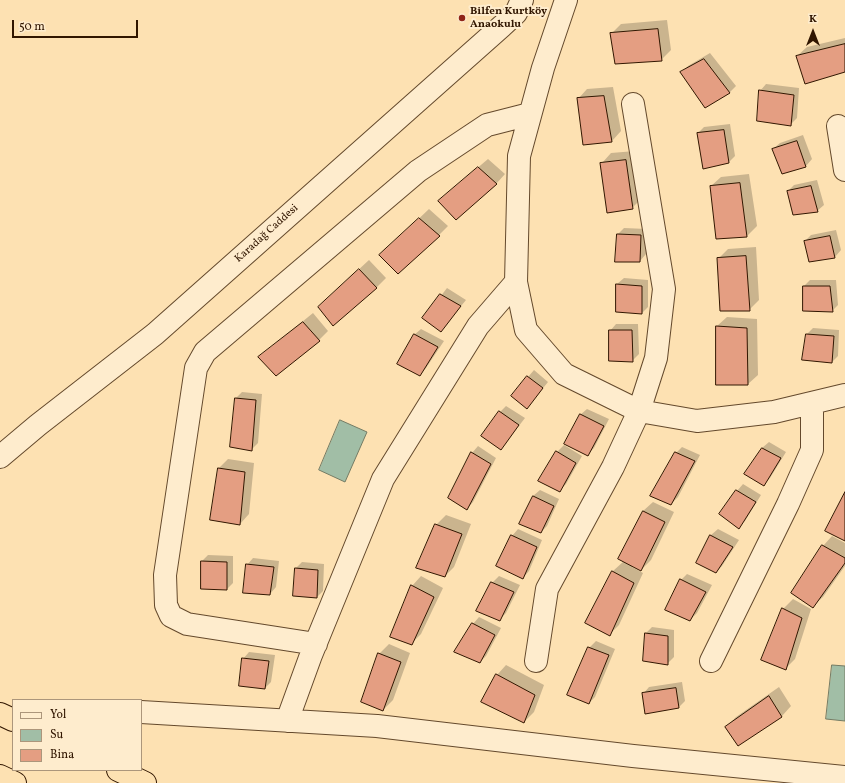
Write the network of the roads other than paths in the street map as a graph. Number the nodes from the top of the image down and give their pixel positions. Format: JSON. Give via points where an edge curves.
{"nodes":[{"id":1,"x":522,"y":0,"type":"edge"},
{"id":2,"x":566,"y":0,"type":"edge"},
{"id":3,"x":633,"y":104,"type":"dead end"},
{"id":4,"x":530,"y":114,"type":"junction"},
{"id":5,"x":838,"y":126,"type":"dead end"},
{"id":6,"x":845,"y":170,"type":"edge"},
{"id":7,"x":516,"y":282,"type":"junction"},
{"id":8,"x":845,"y":395,"type":"edge"},
{"id":9,"x":812,"y":403,"type":"junction"},
{"id":10,"x":639,"y":411,"type":"junction"},
{"id":11,"x":0,"y":457,"type":"edge"},
{"id":12,"x":316,"y":644,"type":"junction"},
{"id":13,"x":536,"y":661,"type":"dead end"},
{"id":14,"x":711,"y":661,"type":"dead end"},
{"id":15,"x":142,"y":712,"type":"edge"},
{"id":16,"x":0,"y":714,"type":"edge"},
{"id":17,"x":12,"y":720,"type":"edge"},
{"id":18,"x":287,"y":721,"type":"junction"},
{"id":19,"x":120,"y":771,"type":"edge"},
{"id":20,"x":0,"y":776,"type":"edge"},
{"id":21,"x":845,"y":777,"type":"edge"},
{"id":22,"x":15,"y":783,"type":"edge"},
{"id":23,"x":146,"y":783,"type":"edge"}],
"edges":[{"from":1,"to":11,"type":"street","name":"Karadağ Caddesi","via":[[516,13],[502,26],[155,334]]},
{"from":2,"to":4,"type":"street"},
{"from":3,"to":10,"type":"street","via":[[664,289],[656,358]]},
{"from":4,"to":7,"type":"street","via":[[519,156]]},
{"from":4,"to":12,"type":"street","via":[[487,125],[418,171],[205,352],[196,368],[165,575],[166,605],[171,616],[186,624]]},
{"from":5,"to":6,"type":"street"},
{"from":7,"to":10,"type":"street","via":[[526,330],[564,374]]},
{"from":7,"to":12,"type":"street","via":[[478,326],[383,479]]},
{"from":8,"to":9,"type":"street"},
{"from":9,"to":10,"type":"street","via":[[774,412],[697,421]]},
{"from":9,"to":14,"type":"street","via":[[812,450]]},
{"from":10,"to":13,"type":"street","via":[[613,467],[547,589]]},
{"from":12,"to":18,"type":"street"},
{"from":15,"to":18,"type":"street"},
{"from":16,"to":17,"type":"highway"},
{"from":18,"to":21,"type":"street","via":[[377,726]]},
{"from":19,"to":23,"type":"highway"},
{"from":20,"to":22,"type":"highway"}]}
